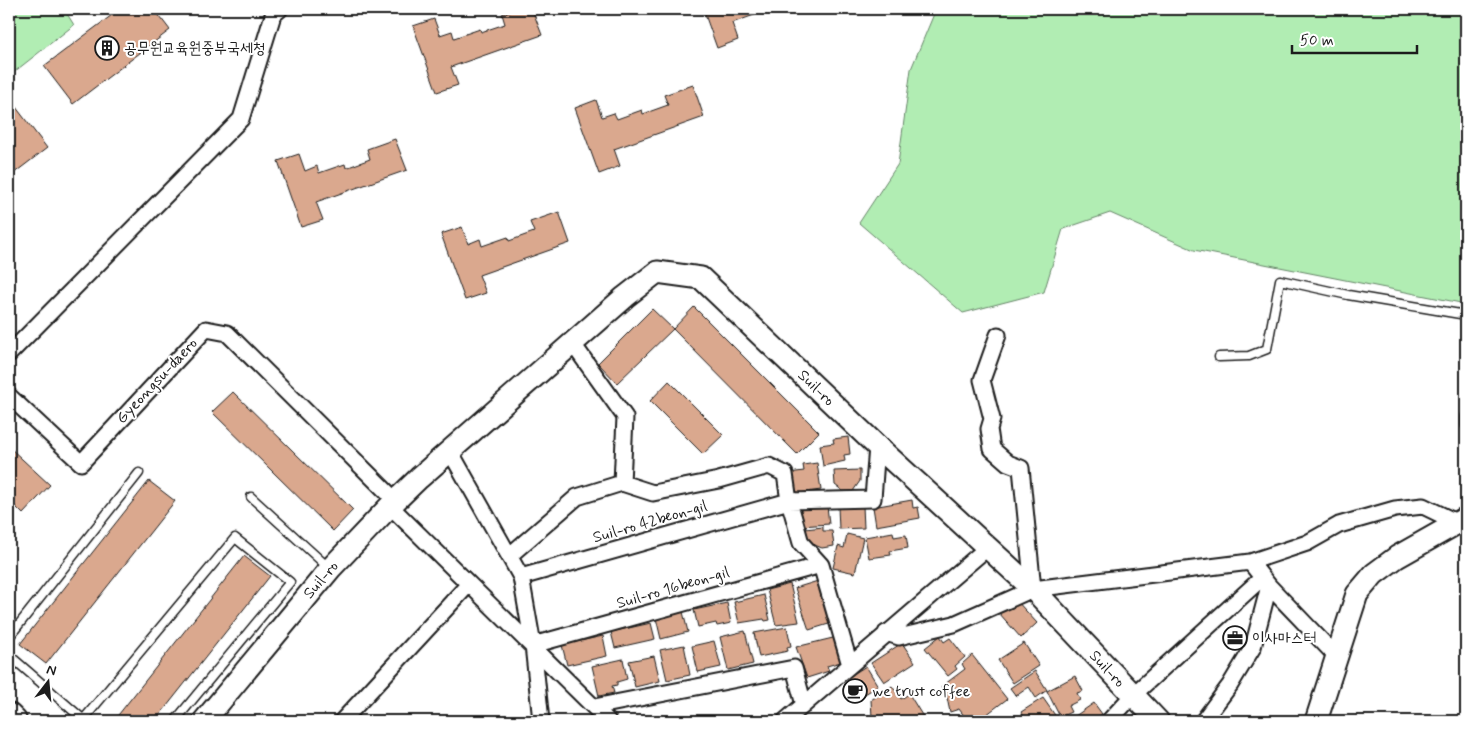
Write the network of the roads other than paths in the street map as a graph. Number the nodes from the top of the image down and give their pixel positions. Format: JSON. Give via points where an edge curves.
{"nodes":[{"id":1,"x":280,"y":9,"type":"edge"},
{"id":2,"x":1466,"y":315,"type":"edge"},
{"id":3,"x":998,"y":335,"type":"dead end"},
{"id":4,"x":573,"y":344,"type":"junction"},
{"id":5,"x":9,"y":354,"type":"edge"},
{"id":6,"x":1219,"y":357,"type":"dead end"},
{"id":7,"x":9,"y":396,"type":"edge"},
{"id":8,"x":1466,"y":416,"type":"edge"},
{"id":9,"x":1466,"y":426,"type":"edge"},
{"id":10,"x":877,"y":446,"type":"junction"},
{"id":11,"x":450,"y":451,"type":"junction"},
{"id":12,"x":139,"y":472,"type":"dead end"},
{"id":13,"x":622,"y":483,"type":"junction"},
{"id":14,"x":251,"y":497,"type":"dead end"},
{"id":15,"x":789,"y":501,"type":"junction"},
{"id":16,"x":393,"y":504,"type":"junction"},
{"id":17,"x":1461,"y":520,"type":"edge"},
{"id":18,"x":987,"y":548,"type":"junction"},
{"id":19,"x":509,"y":556,"type":"junction"},
{"id":20,"x":1250,"y":562,"type":"junction"},
{"id":21,"x":821,"y":565,"type":"junction"},
{"id":22,"x":330,"y":569,"type":"junction"},
{"id":23,"x":521,"y":577,"type":"junction"},
{"id":24,"x":1266,"y":582,"type":"junction"},
{"id":25,"x":468,"y":584,"type":"junction"},
{"id":26,"x":1033,"y":589,"type":"junction"},
{"id":27,"x":886,"y":633,"type":"junction"},
{"id":28,"x":9,"y":637,"type":"edge"},
{"id":29,"x":533,"y":645,"type":"junction"},
{"id":30,"x":9,"y":654,"type":"edge"},
{"id":31,"x":1338,"y":658,"type":"junction"},
{"id":32,"x":850,"y":665,"type":"junction"},
{"id":33,"x":1132,"y":696,"type":"junction"},
{"id":34,"x":804,"y":705,"type":"junction"},
{"id":35,"x":594,"y":707,"type":"junction"},
{"id":36,"x":9,"y":716,"type":"edge"},
{"id":37,"x":84,"y":720,"type":"edge"},
{"id":38,"x":14,"y":721,"type":"edge"},
{"id":39,"x":175,"y":721,"type":"edge"},
{"id":40,"x":204,"y":721,"type":"edge"},
{"id":41,"x":342,"y":721,"type":"edge"},
{"id":42,"x":541,"y":721,"type":"edge"},
{"id":43,"x":608,"y":721,"type":"edge"},
{"id":44,"x":785,"y":721,"type":"edge"},
{"id":45,"x":1109,"y":721,"type":"edge"},
{"id":46,"x":1158,"y":721,"type":"edge"},
{"id":47,"x":1203,"y":721,"type":"edge"},
{"id":48,"x":1316,"y":721,"type":"edge"}],
"edges":[{"from":1,"to":5,"type":"street","via":[[273,15],[242,119]]},
{"from":2,"to":6,"type":"lane","via":[[1280,280],[1267,348],[1249,356]]},
{"from":3,"to":26,"type":"street","via":[[982,380],[992,419],[992,449],[1008,463],[1021,468]]},
{"from":4,"to":10,"type":"street","name":"Suil-ro","via":[[657,272],[701,278]]},
{"from":4,"to":11,"type":"street","name":"Suil-ro"},
{"from":4,"to":13,"type":"street","via":[[625,417]]},
{"from":7,"to":16,"type":"street","name":"Gyeongsu-daero","via":[[82,463],[206,329],[226,333]]},
{"from":8,"to":9,"type":"lane"},
{"from":10,"to":15,"type":"street","name":"Suil-ro 42beon-gil","via":[[873,499]]},
{"from":10,"to":18,"type":"street","name":"Suil-ro"},
{"from":11,"to":16,"type":"street","name":"Suil-ro"},
{"from":11,"to":19,"type":"street"},
{"from":12,"to":28,"type":"lane"},
{"from":13,"to":15,"type":"street","name":"Suil-ro 42beon-gil","via":[[653,493],[769,466],[785,474]]},
{"from":13,"to":19,"type":"street","via":[[577,497]]},
{"from":14,"to":22,"type":"lane"},
{"from":15,"to":21,"type":"street","via":[[801,543]]},
{"from":15,"to":23,"type":"street","name":"Suil-ro 42beon-gil"},
{"from":16,"to":22,"type":"street","name":"Suil-ro"},
{"from":16,"to":25,"type":"street"},
{"from":17,"to":20,"type":"street","via":[[1423,506],[1395,509],[1339,525],[1306,543]]},
{"from":17,"to":31,"type":"street","via":[[1397,556],[1374,574],[1357,594]]},
{"from":18,"to":26,"type":"street","name":"Suil-ro"},
{"from":18,"to":27,"type":"street"},
{"from":19,"to":23,"type":"street"},
{"from":20,"to":24,"type":"street"},
{"from":20,"to":26,"type":"street"},
{"from":21,"to":29,"type":"street","name":"Suil-ro 16beon-gil"},
{"from":21,"to":32,"type":"street"},
{"from":22,"to":40,"type":"street","name":"Suil-ro"},
{"from":23,"to":29,"type":"street"},
{"from":24,"to":31,"type":"street"},
{"from":24,"to":33,"type":"street"},
{"from":24,"to":47,"type":"street","via":[[1253,647]]},
{"from":25,"to":29,"type":"street"},
{"from":25,"to":41,"type":"street"},
{"from":26,"to":27,"type":"street","via":[[954,624],[899,637]]},
{"from":26,"to":33,"type":"street","name":"Suil-ro"},
{"from":27,"to":32,"type":"street"},
{"from":29,"to":35,"type":"street"},
{"from":29,"to":42,"type":"street"},
{"from":30,"to":37,"type":"lane"},
{"from":31,"to":48,"type":"street"},
{"from":32,"to":34,"type":"street"},
{"from":33,"to":45,"type":"street"},
{"from":33,"to":46,"type":"street","name":"Suil-ro"},
{"from":34,"to":35,"type":"street","via":[[794,668]]},
{"from":34,"to":44,"type":"street"},
{"from":35,"to":43,"type":"street"},
{"from":36,"to":38,"type":"main road"},
{"from":37,"to":39,"type":"lane","via":[[236,538],[290,582]]}]}
